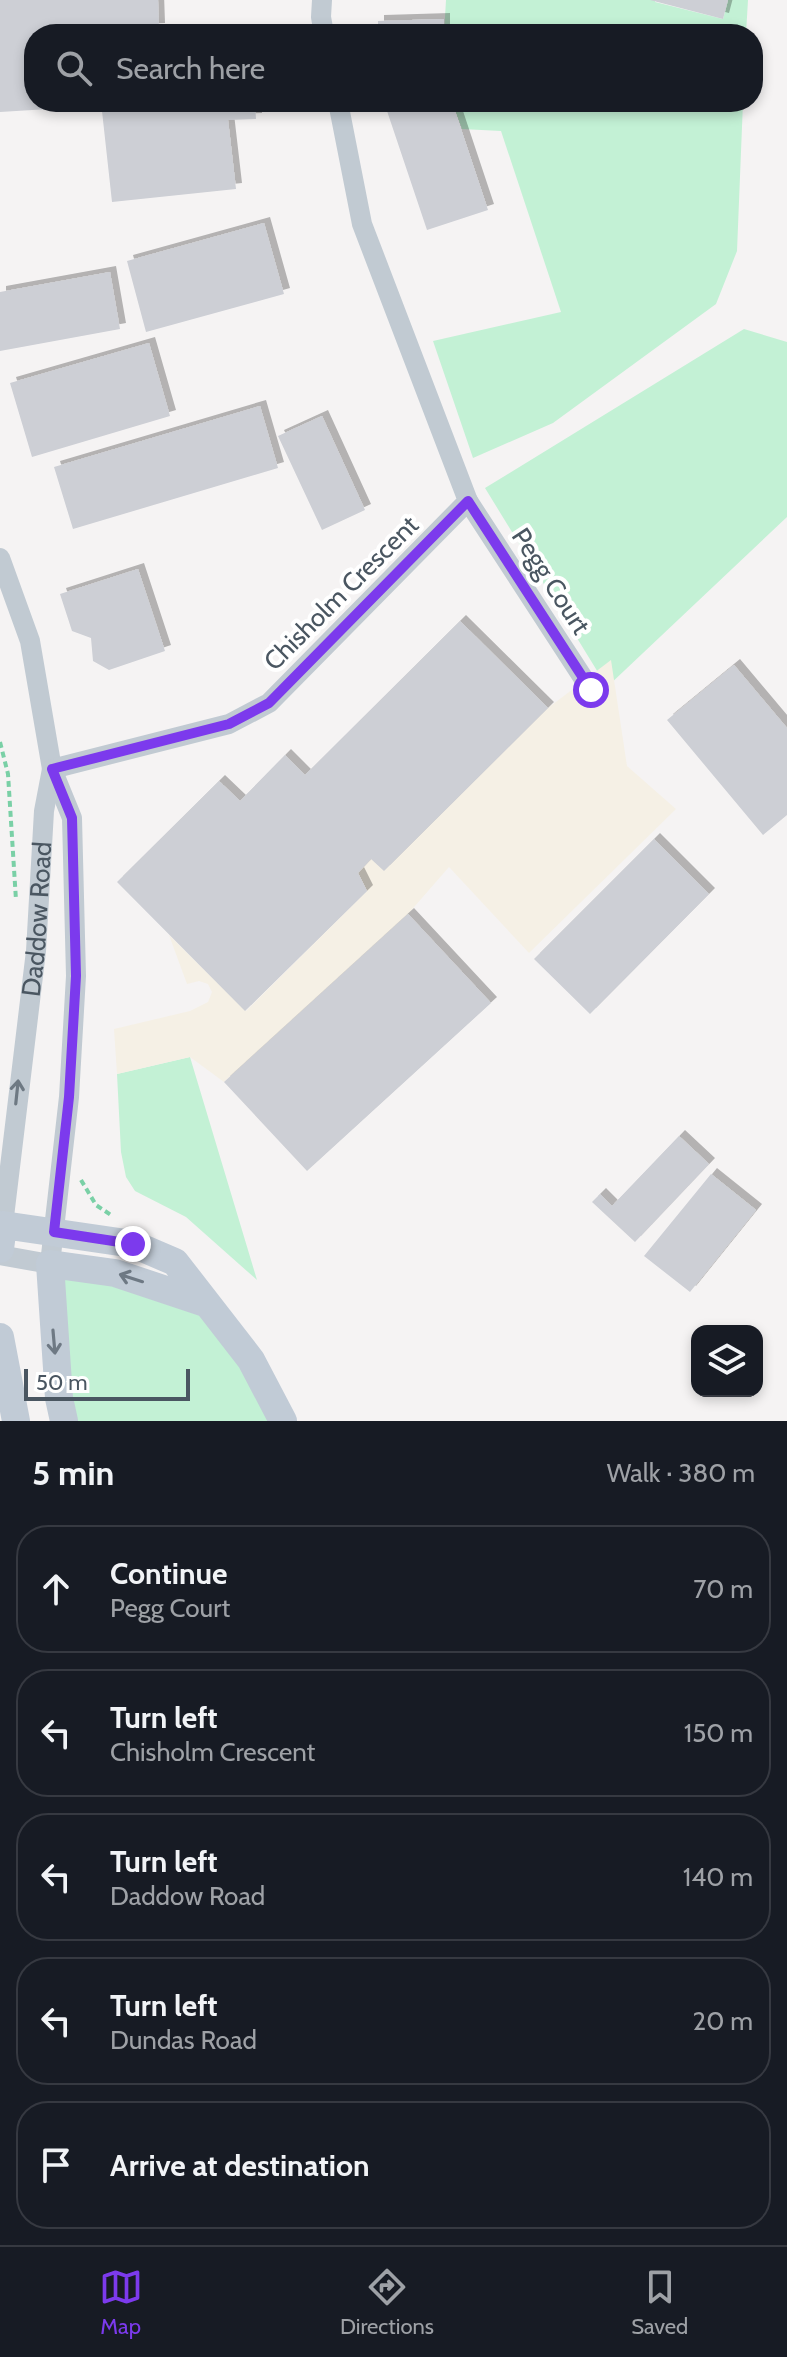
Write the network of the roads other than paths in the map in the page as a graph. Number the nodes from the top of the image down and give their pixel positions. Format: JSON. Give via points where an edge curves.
{"nodes":[{"id":1,"x":322,"y":0,"type":"edge"},
{"id":2,"x":323,"y":24,"type":"edge"},
{"id":3,"x":340,"y":112,"type":"edge"},
{"id":4,"x":468,"y":501,"type":"junction"},
{"id":5,"x":0,"y":558,"type":"edge"},
{"id":6,"x":591,"y":690,"type":"dead end"},
{"id":7,"x":52,"y":769,"type":"junction"},
{"id":8,"x":54,"y":1232,"type":"junction"},
{"id":9,"x":1,"y":1237,"type":"edge"},
{"id":10,"x":0,"y":1255,"type":"edge"},
{"id":11,"x":50,"y":1264,"type":"junction"},
{"id":12,"x":205,"y":1303,"type":"junction"},
{"id":13,"x":0,"y":1337,"type":"edge"},
{"id":14,"x":16,"y":1421,"type":"edge"},
{"id":15,"x":64,"y":1421,"type":"edge"},
{"id":16,"x":283,"y":1421,"type":"edge"}],
"edges":[{"from":1,"to":2,"type":"street"},
{"from":3,"to":4,"type":"street","via":[[362,224]]},
{"from":4,"to":6,"type":"street","name":"Pegg Court"},
{"from":4,"to":7,"type":"street","name":"Chisholm Crescent","via":[[269,703],[229,724]]},
{"from":5,"to":7,"type":"street","via":[[30,641]]},
{"from":7,"to":8,"type":"street","name":"Daddow Road","via":[[72,818],[76,976]]},
{"from":9,"to":7,"type":"street","name":"Daddow Road","one_way":true},
{"from":8,"to":9,"type":"main road"},
{"from":8,"to":11,"type":"street","name":"Daddow Road"},
{"from":8,"to":12,"type":"main road","via":[[133,1244],[175,1262]]},
{"from":10,"to":11,"type":"street"},
{"from":12,"to":11,"type":"main road","one_way":true,"via":[[115,1273]]},
{"from":11,"to":15,"type":"main road","name":"Daddow Road","one_way":true},
{"from":12,"to":16,"type":"main road","via":[[251,1360]]},
{"from":13,"to":14,"type":"main road"}]}
